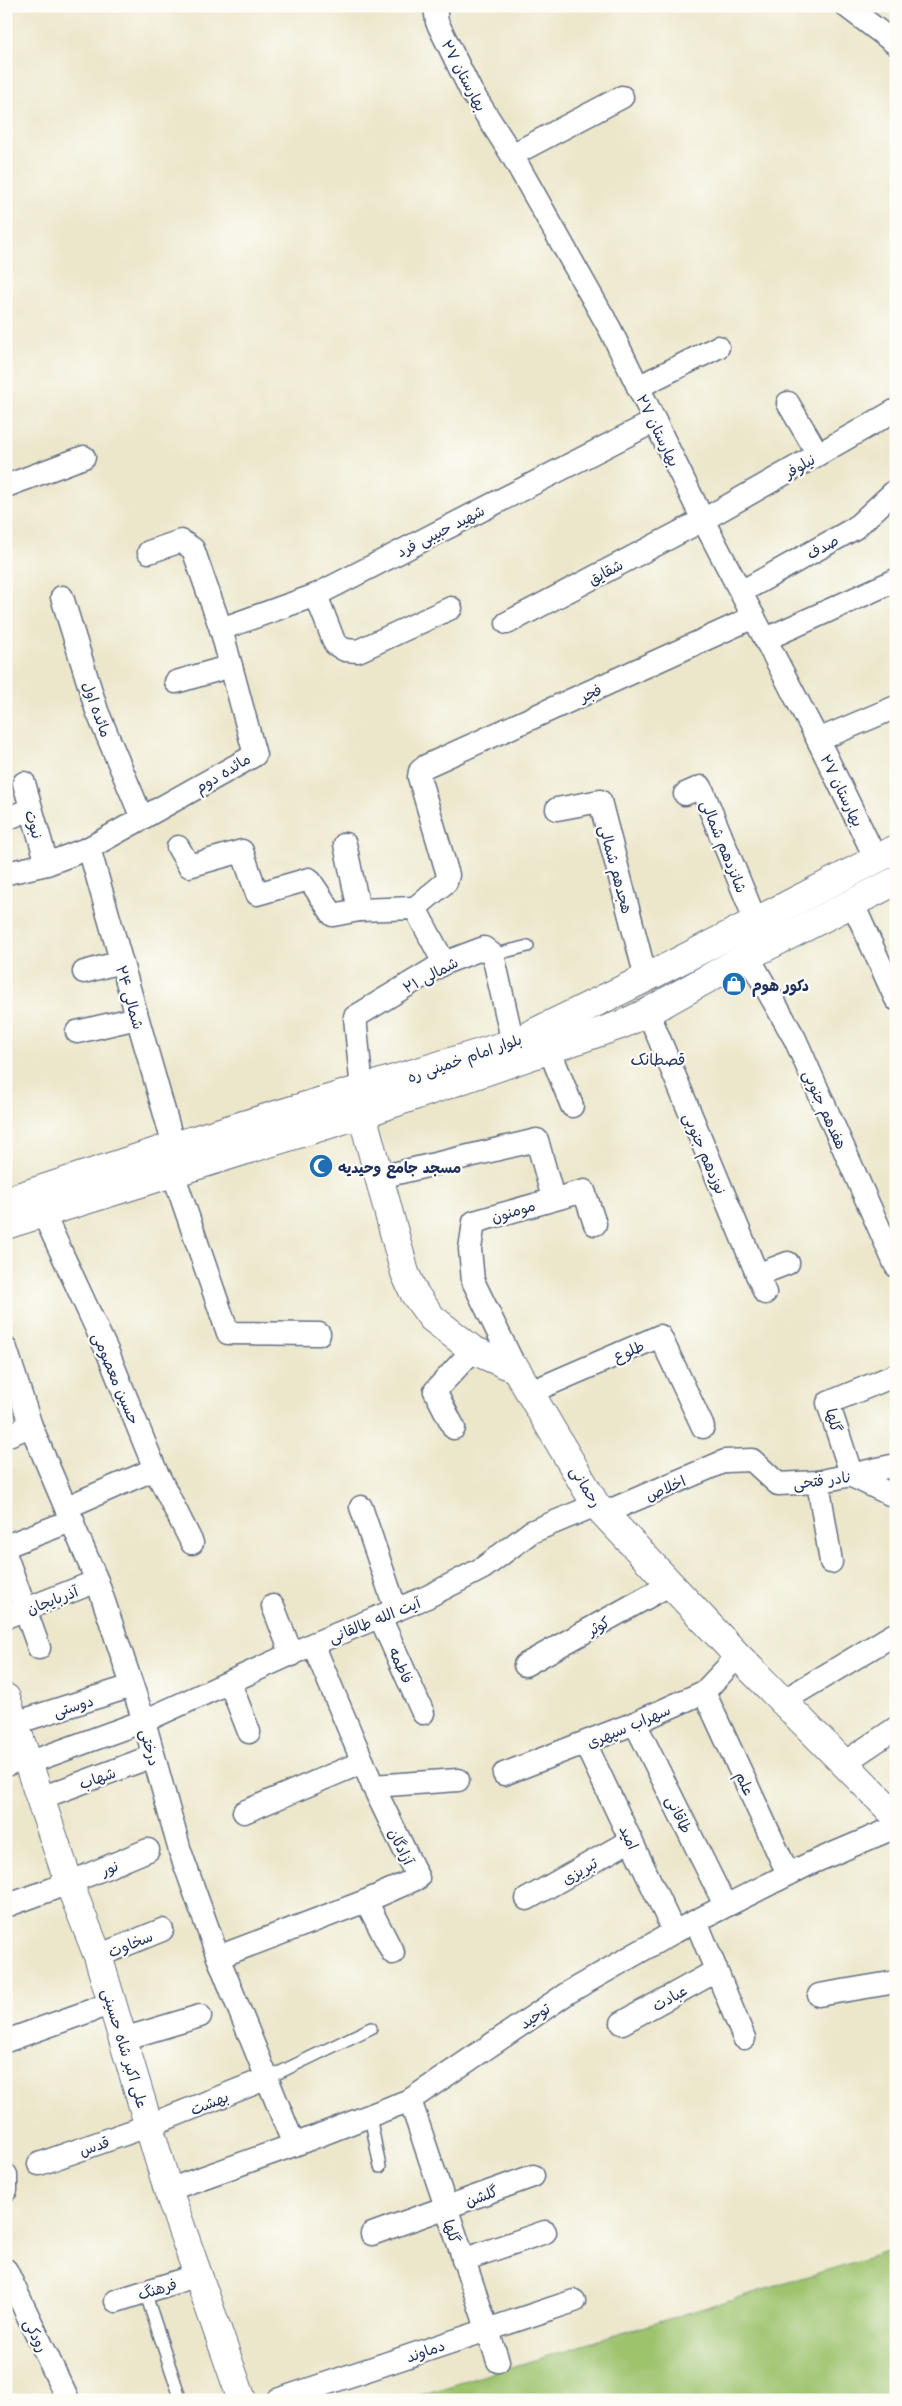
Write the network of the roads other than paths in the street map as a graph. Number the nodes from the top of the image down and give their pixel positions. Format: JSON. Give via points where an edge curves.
{"nodes":[{"id":1,"x":435,"y":6,"type":"edge"},
{"id":2,"x":846,"y":6,"type":"edge"},
{"id":3,"x":896,"y":44,"type":"edge"},
{"id":4,"x":622,"y":97,"type":"dead end"},
{"id":5,"x":512,"y":155,"type":"junction"},
{"id":6,"x":718,"y":347,"type":"dead end"},
{"id":7,"x":638,"y":387,"type":"junction"},
{"id":8,"x":788,"y":403,"type":"dead end"},
{"id":9,"x":896,"y":410,"type":"edge"},
{"id":10,"x":654,"y":421,"type":"junction"},
{"id":11,"x":818,"y":454,"type":"junction"},
{"id":12,"x":84,"y":457,"type":"dead end"},
{"id":13,"x":6,"y":486,"type":"edge"},
{"id":14,"x":896,"y":490,"type":"edge"},
{"id":15,"x":703,"y":520,"type":"junction"},
{"id":16,"x":148,"y":552,"type":"dead end"},
{"id":17,"x":896,"y":580,"type":"edge"},
{"id":18,"x":741,"y":592,"type":"junction"},
{"id":19,"x":316,"y":595,"type":"junction"},
{"id":20,"x":62,"y":597,"type":"dead end"},
{"id":21,"x":451,"y":608,"type":"dead end"},
{"id":22,"x":754,"y":618,"type":"junction"},
{"id":23,"x":507,"y":623,"type":"dead end"},
{"id":24,"x":221,"y":629,"type":"junction"},
{"id":25,"x":766,"y":639,"type":"junction"},
{"id":26,"x":231,"y":666,"type":"junction"},
{"id":27,"x":176,"y":682,"type":"dead end"},
{"id":28,"x":896,"y":707,"type":"edge"},
{"id":29,"x":818,"y":740,"type":"junction"},
{"id":30,"x":24,"y":783,"type":"dead end"},
{"id":31,"x":685,"y":794,"type":"dead end"},
{"id":32,"x":31,"y":809,"type":"junction"},
{"id":33,"x":558,"y":809,"type":"dead end"},
{"id":34,"x":142,"y":818,"type":"junction"},
{"id":35,"x":6,"y":819,"type":"edge"},
{"id":36,"x":345,"y":844,"type":"dead end"},
{"id":37,"x":178,"y":847,"type":"dead end"},
{"id":38,"x":89,"y":848,"type":"junction"},
{"id":39,"x":886,"y":854,"type":"edge"},
{"id":40,"x":47,"y":864,"type":"junction"},
{"id":41,"x":7,"y":872,"type":"edge"},
{"id":42,"x":896,"y":881,"type":"edge"},
{"id":43,"x":852,"y":902,"type":"junction"},
{"id":44,"x":415,"y":908,"type":"junction"},
{"id":45,"x":359,"y":910,"type":"junction"},
{"id":46,"x":756,"y":922,"type":"junction"},
{"id":47,"x":528,"y":946,"type":"dead end"},
{"id":48,"x":493,"y":955,"type":"junction"},
{"id":49,"x":748,"y":956,"type":"junction"},
{"id":50,"x":121,"y":962,"type":"junction"},
{"id":51,"x":444,"y":963,"type":"junction"},
{"id":52,"x":84,"y":972,"type":"dead end"},
{"id":53,"x":646,"y":978,"type":"junction"},
{"id":54,"x":896,"y":999,"type":"edge"},
{"id":55,"x":648,"y":1012,"type":"junction"},
{"id":56,"x":137,"y":1018,"type":"junction"},
{"id":57,"x":77,"y":1032,"type":"dead end"},
{"id":58,"x":512,"y":1043,"type":"junction"},
{"id":59,"x":550,"y":1051,"type":"junction"},
{"id":60,"x":362,"y":1102,"type":"junction"},
{"id":61,"x":572,"y":1106,"type":"dead end"},
{"id":62,"x":174,"y":1146,"type":"junction"},
{"id":63,"x":173,"y":1173,"type":"junction"},
{"id":64,"x":380,"y":1177,"type":"junction"},
{"id":65,"x":553,"y":1198,"type":"junction"},
{"id":66,"x":6,"y":1201,"type":"edge"},
{"id":67,"x":43,"y":1213,"type":"junction"},
{"id":68,"x":595,"y":1224,"type":"dead end"},
{"id":69,"x":6,"y":1225,"type":"edge"},
{"id":70,"x":788,"y":1263,"type":"dead end"},
{"id":71,"x":896,"y":1266,"type":"edge"},
{"id":72,"x":319,"y":1334,"type":"dead end"},
{"id":73,"x":6,"y":1348,"type":"edge"},
{"id":74,"x":473,"y":1350,"type":"junction"},
{"id":75,"x":516,"y":1369,"type":"junction"},
{"id":76,"x":896,"y":1375,"type":"edge"},
{"id":77,"x":531,"y":1392,"type":"junction"},
{"id":78,"x":31,"y":1426,"type":"junction"},
{"id":79,"x":703,"y":1427,"type":"dead end"},
{"id":80,"x":454,"y":1428,"type":"dead end"},
{"id":81,"x":6,"y":1436,"type":"edge"},
{"id":82,"x":725,"y":1461,"type":"joint"},
{"id":83,"x":896,"y":1465,"type":"edge"},
{"id":84,"x":155,"y":1469,"type":"junction"},
{"id":85,"x":852,"y":1476,"type":"junction"},
{"id":86,"x":818,"y":1482,"type":"junction"},
{"id":87,"x":896,"y":1497,"type":"edge"},
{"id":88,"x":361,"y":1507,"type":"dead end"},
{"id":89,"x":600,"y":1509,"type":"junction"},
{"id":90,"x":70,"y":1514,"type":"junction"},
{"id":91,"x":192,"y":1543,"type":"dead end"},
{"id":92,"x":6,"y":1546,"type":"edge"},
{"id":93,"x":6,"y":1556,"type":"edge"},
{"id":94,"x":831,"y":1562,"type":"dead end"},
{"id":95,"x":97,"y":1581,"type":"junction"},
{"id":96,"x":671,"y":1584,"type":"junction"},
{"id":97,"x":273,"y":1606,"type":"dead end"},
{"id":98,"x":16,"y":1613,"type":"edge"},
{"id":99,"x":388,"y":1613,"type":"junction"},
{"id":100,"x":893,"y":1635,"type":"dead end"},
{"id":101,"x":313,"y":1644,"type":"junction"},
{"id":102,"x":39,"y":1648,"type":"dead end"},
{"id":103,"x":292,"y":1655,"type":"junction"},
{"id":104,"x":738,"y":1656,"type":"junction"},
{"id":105,"x":525,"y":1665,"type":"dead end"},
{"id":106,"x":230,"y":1683,"type":"junction"},
{"id":107,"x":132,"y":1686,"type":"junction"},
{"id":108,"x":704,"y":1692,"type":"junction"},
{"id":109,"x":6,"y":1698,"type":"edge"},
{"id":110,"x":783,"y":1702,"type":"junction"},
{"id":111,"x":423,"y":1713,"type":"dead end"},
{"id":112,"x":144,"y":1721,"type":"junction"},
{"id":113,"x":15,"y":1723,"type":"junction"},
{"id":114,"x":636,"y":1723,"type":"junction"},
{"id":115,"x":896,"y":1728,"type":"edge"},
{"id":116,"x":249,"y":1732,"type":"dead end"},
{"id":117,"x":585,"y":1743,"type":"junction"},
{"id":118,"x":153,"y":1756,"type":"junction"},
{"id":119,"x":20,"y":1762,"type":"edge"},
{"id":120,"x":363,"y":1762,"type":"junction"},
{"id":121,"x":844,"y":1763,"type":"junction"},
{"id":122,"x":504,"y":1774,"type":"dead end"},
{"id":123,"x":458,"y":1780,"type":"dead end"},
{"id":124,"x":373,"y":1786,"type":"junction"},
{"id":125,"x":40,"y":1798,"type":"junction"},
{"id":126,"x":244,"y":1812,"type":"dead end"},
{"id":127,"x":896,"y":1816,"type":"edge"},
{"id":128,"x":896,"y":1827,"type":"edge"},
{"id":129,"x":631,"y":1840,"type":"junction"},
{"id":130,"x":148,"y":1850,"type":"dead end"},
{"id":131,"x":788,"y":1874,"type":"junction"},
{"id":132,"x":69,"y":1883,"type":"junction"},
{"id":133,"x":526,"y":1899,"type":"dead end"},
{"id":134,"x":366,"y":1900,"type":"junction"},
{"id":135,"x":725,"y":1905,"type":"junction"},
{"id":136,"x":6,"y":1906,"type":"edge"},
{"id":137,"x":696,"y":1921,"type":"junction"},
{"id":138,"x":162,"y":1930,"type":"dead end"},
{"id":139,"x":674,"y":1932,"type":"junction"},
{"id":140,"x":393,"y":1953,"type":"dead end"},
{"id":141,"x":98,"y":1956,"type":"junction"},
{"id":142,"x":218,"y":1957,"type":"junction"},
{"id":143,"x":716,"y":1971,"type":"junction"},
{"id":144,"x":896,"y":1982,"type":"edge"},
{"id":145,"x":819,"y":1995,"type":"dead end"},
{"id":146,"x":112,"y":2003,"type":"junction"},
{"id":147,"x":200,"y":2016,"type":"dead end"},
{"id":148,"x":622,"y":2023,"type":"dead end"},
{"id":149,"x":370,"y":2028,"type":"dead end"},
{"id":150,"x":744,"y":2038,"type":"dead end"},
{"id":151,"x":123,"y":2039,"type":"junction"},
{"id":152,"x":6,"y":2041,"type":"edge"},
{"id":153,"x":268,"y":2078,"type":"junction"},
{"id":154,"x":410,"y":2100,"type":"junction"},
{"id":155,"x":370,"y":2116,"type":"junction"},
{"id":156,"x":150,"y":2125,"type":"junction"},
{"id":157,"x":294,"y":2145,"type":"junction"},
{"id":158,"x":38,"y":2164,"type":"dead end"},
{"id":159,"x":380,"y":2167,"type":"dead end"},
{"id":160,"x":6,"y":2175,"type":"edge"},
{"id":161,"x":533,"y":2176,"type":"dead end"},
{"id":162,"x":6,"y":2190,"type":"edge"},
{"id":163,"x":168,"y":2190,"type":"junction"},
{"id":164,"x":446,"y":2208,"type":"junction"},
{"id":165,"x":545,"y":2232,"type":"dead end"},
{"id":166,"x":372,"y":2234,"type":"dead end"},
{"id":167,"x":463,"y":2260,"type":"junction"},
{"id":168,"x":6,"y":2270,"type":"edge"},
{"id":169,"x":198,"y":2275,"type":"junction"},
{"id":170,"x":145,"y":2292,"type":"junction"},
{"id":171,"x":116,"y":2301,"type":"dead end"},
{"id":172,"x":574,"y":2301,"type":"dead end"},
{"id":173,"x":486,"y":2329,"type":"junction"},
{"id":174,"x":498,"y":2362,"type":"dead end"},
{"id":175,"x":68,"y":2400,"type":"edge"},
{"id":176,"x":181,"y":2400,"type":"edge"},
{"id":177,"x":242,"y":2400,"type":"edge"},
{"id":178,"x":277,"y":2400,"type":"edge"}],
"edges":[{"from":1,"to":5,"type":"street","name":"بهارستان ۲۷","via":[[437,22],[471,91]]},
{"from":2,"to":3,"type":"street"},
{"from":4,"to":5,"type":"street"},
{"from":5,"to":7,"type":"street","name":"بهارستان ۲۷","via":[[610,329]]},
{"from":6,"to":7,"type":"street"},
{"from":7,"to":10,"type":"street","name":"بهارستان ۲۷"},
{"from":8,"to":11,"type":"street"},
{"from":9,"to":11,"type":"street","name":"نیلوفر"},
{"from":10,"to":15,"type":"street","name":"بهارستان ۲۷"},
{"from":10,"to":19,"type":"street","name":"شهید حبیبی فرد"},
{"from":11,"to":15,"type":"street","name":"نیلوفر"},
{"from":12,"to":13,"type":"street"},
{"from":14,"to":18,"type":"street","name":"صدف","via":[[855,528]]},
{"from":15,"to":18,"type":"street","name":"بهارستان ۲۷"},
{"from":15,"to":23,"type":"street","name":"شقایق"},
{"from":16,"to":24,"type":"street","name":"مائده دوم","via":[[181,541],[193,549]]},
{"from":17,"to":25,"type":"street"},
{"from":18,"to":22,"type":"street","name":"بهارستان ۲۷"},
{"from":19,"to":21,"type":"street","via":[[335,644],[345,650],[358,651]]},
{"from":19,"to":24,"type":"street","name":"شهید حبیبی فرد"},
{"from":20,"to":34,"type":"street","name":"مائده اول","via":[[98,711]]},
{"from":22,"to":25,"type":"street","name":"بهارستان ۲۷"},
{"from":22,"to":44,"type":"street","name":"فجر","via":[[420,771],[419,777],[448,875],[446,882]]},
{"from":24,"to":26,"type":"street","name":"مائده دوم"},
{"from":25,"to":29,"type":"street","name":"بهارستان ۲۷"},
{"from":26,"to":27,"type":"street"},
{"from":26,"to":34,"type":"street","name":"مائده دوم","via":[[255,755]]},
{"from":28,"to":29,"type":"street"},
{"from":29,"to":39,"type":"street","name":"بهارستان ۲۷"},
{"from":30,"to":32,"type":"street","name":"نبوت"},
{"from":31,"to":46,"type":"street","name":"شانزدهم شمالی","via":[[701,787]]},
{"from":32,"to":35,"type":"street"},
{"from":32,"to":40,"type":"street","name":"نبوت"},
{"from":33,"to":53,"type":"street","name":"هجدهم شمالی","via":[[600,801]]},
{"from":34,"to":38,"type":"street","name":"مائده دوم"},
{"from":36,"to":45,"type":"street"},
{"from":37,"to":45,"type":"street","via":[[189,866],[242,851],[257,894],[309,879],[333,915]]},
{"from":38,"to":40,"type":"street","name":"مائده دوم"},
{"from":38,"to":50,"type":"street","name":"۲۴ شمالی"},
{"from":39,"to":46,"type":"main road","name":"بلوار امام خمینی ره"},
{"from":40,"to":41,"type":"street","name":"مائده دوم"},
{"from":42,"to":43,"type":"main road","name":"بلوار امام خمینی ره"},
{"from":43,"to":49,"type":"main road","name":"بلوار امام خمینی ره"},
{"from":43,"to":54,"type":"street"},
{"from":44,"to":45,"type":"street"},
{"from":44,"to":51,"type":"street"},
{"from":46,"to":53,"type":"main road","name":"بلوار امام خمینی ره"},
{"from":47,"to":48,"type":"lane"},
{"from":48,"to":51,"type":"street","name":"۲۱ شمالی","via":[[484,948]]},
{"from":48,"to":58,"type":"street"},
{"from":49,"to":55,"type":"main road","name":"بلوار امام خمینی ره"},
{"from":49,"to":71,"type":"street","name":"هفدهم جنوبی","via":[[795,1039]]},
{"from":50,"to":52,"type":"street"},
{"from":50,"to":56,"type":"street","name":"۲۴ شمالی"},
{"from":51,"to":60,"type":"street","name":"۲۱ شمالی","via":[[354,1017]]},
{"from":53,"to":58,"type":"main road","name":"بلوار امام خمینی ره"},
{"from":55,"to":59,"type":"main road","name":"بلوار امام خمینی ره"},
{"from":55,"to":70,"type":"street","name":"نوزدهم جنوبی","via":[[761,1284]]},
{"from":56,"to":57,"type":"street"},
{"from":56,"to":62,"type":"street","name":"۲۴ شمالی"},
{"from":58,"to":60,"type":"main road","name":"بلوار امام خمینی ره"},
{"from":59,"to":60,"type":"main road","name":"بلوار امام خمینی ره"},
{"from":59,"to":61,"type":"street"},
{"from":60,"to":62,"type":"main road","name":"بلوار امام خمینی ره"},
{"from":60,"to":63,"type":"main road","name":"بلوار امام خمینی ره"},
{"from":60,"to":64,"type":"main road"},
{"from":62,"to":66,"type":"main road","name":"بلوار امام خمینی ره"},
{"from":63,"to":67,"type":"main road","name":"بلوار امام خمینی ره"},
{"from":63,"to":72,"type":"street","via":[[228,1333]]},
{"from":64,"to":65,"type":"street","via":[[537,1140]]},
{"from":64,"to":74,"type":"main road","via":[[405,1273],[414,1293],[432,1318]]},
{"from":65,"to":68,"type":"street","name":"مومنون","via":[[584,1191]]},
{"from":65,"to":75,"type":"street","name":"مومنون","via":[[474,1222],[470,1249],[473,1281]]},
{"from":67,"to":69,"type":"main road","name":"بلوار امام خمینی ره"},
{"from":67,"to":84,"type":"street","name":"حسین معصومی","via":[[108,1353]]},
{"from":73,"to":78,"type":"street","name":"درختی"},
{"from":74,"to":75,"type":"main road"},
{"from":74,"to":80,"type":"street","via":[[435,1391]]},
{"from":75,"to":77,"type":"main road","name":"رحمانی"},
{"from":76,"to":85,"type":"street","name":"گلها","via":[[828,1403]]},
{"from":77,"to":79,"type":"street","name":"طلوع","via":[[660,1336]]},
{"from":77,"to":89,"type":"main road","name":"رحمانی"},
{"from":78,"to":81,"type":"street"},
{"from":78,"to":90,"type":"street","name":"درختی"},
{"from":82,"to":86,"type":"street","name":"نادر فتحی","via":[[752,1460],[778,1484]]},
{"from":82,"to":89,"type":"street","name":"اخلاص"},
{"from":83,"to":85,"type":"street","name":"نادر فتحی"},
{"from":84,"to":90,"type":"street"},
{"from":84,"to":91,"type":"street","name":"حسین معصومی"},
{"from":85,"to":86,"type":"street","name":"نادر فتحی"},
{"from":85,"to":87,"type":"street"},
{"from":86,"to":94,"type":"street"},
{"from":88,"to":99,"type":"street","name":"فاطمه"},
{"from":89,"to":96,"type":"main road","name":"رحمانی"},
{"from":89,"to":99,"type":"street","name":"آیت الله طالقانی","via":[[531,1532],[482,1568]]},
{"from":90,"to":92,"type":"street"},
{"from":90,"to":95,"type":"street","name":"درختی"},
{"from":93,"to":98,"type":"street"},
{"from":95,"to":98,"type":"street","name":"آذربایجان"},
{"from":95,"to":107,"type":"street","name":"درختی"},
{"from":96,"to":104,"type":"main road","name":"رحمانی"},
{"from":96,"to":105,"type":"street","name":"کوثر"},
{"from":97,"to":103,"type":"street"},
{"from":98,"to":102,"type":"street"},
{"from":99,"to":101,"type":"street","name":"آیت الله طالقانی"},
{"from":99,"to":111,"type":"street","name":"فاطمه"},
{"from":100,"to":110,"type":"street"},
{"from":101,"to":103,"type":"street","name":"آیت الله طالقانی"},
{"from":101,"to":120,"type":"street","name":"آزادگان"},
{"from":103,"to":106,"type":"street","name":"آیت الله طالقانی"},
{"from":104,"to":108,"type":"street","name":"سهراب سپهری"},
{"from":104,"to":110,"type":"main road","name":"رحمانی"},
{"from":106,"to":112,"type":"street","name":"آیت الله طالقانی"},
{"from":106,"to":116,"type":"street"},
{"from":107,"to":112,"type":"street","name":"درختی"},
{"from":107,"to":113,"type":"street","name":"دوستی"},
{"from":108,"to":114,"type":"street","name":"سهراب سپهری"},
{"from":108,"to":131,"type":"street","name":"علم"},
{"from":109,"to":113,"type":"main road","name":"علی اکبر شاه حسینی"},
{"from":110,"to":121,"type":"main road","name":"رحمانی"},
{"from":112,"to":118,"type":"street","name":"درختی"},
{"from":112,"to":119,"type":"street","name":"آیت الله طالقانی"},
{"from":113,"to":119,"type":"main road","name":"علی اکبر شاه حسینی"},
{"from":114,"to":117,"type":"street","name":"سهراب سپهری"},
{"from":114,"to":135,"type":"street","name":"طاقانی"},
{"from":115,"to":121,"type":"street"},
{"from":117,"to":122,"type":"street","name":"سهراب سپهری"},
{"from":117,"to":129,"type":"street","name":"امید"},
{"from":118,"to":125,"type":"street","name":"شهاب"},
{"from":118,"to":142,"type":"street","name":"درختی","via":[[180,1851]]},
{"from":119,"to":125,"type":"main road","name":"علی اکبر شاه حسینی"},
{"from":120,"to":124,"type":"street","name":"آزادگان"},
{"from":120,"to":126,"type":"street"},
{"from":121,"to":127,"type":"main road","name":"رحمانی"},
{"from":123,"to":124,"type":"street"},
{"from":124,"to":134,"type":"street","name":"آزادگان","via":[[418,1878]]},
{"from":125,"to":132,"type":"main road","name":"علی اکبر شاه حسینی"},
{"from":128,"to":131,"type":"street","name":"توحید"},
{"from":129,"to":133,"type":"street","name":"تبریزی"},
{"from":129,"to":139,"type":"street","name":"امید"},
{"from":130,"to":132,"type":"street","name":"نور"},
{"from":131,"to":135,"type":"street","name":"توحید"},
{"from":132,"to":136,"type":"street","name":"نور"},
{"from":132,"to":141,"type":"main road","name":"علی اکبر شاه حسینی"},
{"from":134,"to":140,"type":"street"},
{"from":134,"to":142,"type":"street","name":"آزادگان"},
{"from":135,"to":137,"type":"street","name":"توحید"},
{"from":137,"to":139,"type":"street","name":"توحید"},
{"from":137,"to":143,"type":"street"},
{"from":138,"to":141,"type":"street","name":"سخاوت"},
{"from":139,"to":154,"type":"street","name":"توحید","via":[[569,1992]]},
{"from":141,"to":146,"type":"main road","name":"علی اکبر شاه حسینی"},
{"from":142,"to":153,"type":"street","name":"درختی"},
{"from":143,"to":148,"type":"street","name":"عبادت"},
{"from":143,"to":150,"type":"street"},
{"from":144,"to":145,"type":"street"},
{"from":146,"to":151,"type":"main road","name":"علی اکبر شاه حسینی"},
{"from":146,"to":152,"type":"street"},
{"from":147,"to":151,"type":"street"},
{"from":149,"to":153,"type":"lane"},
{"from":151,"to":156,"type":"main road","name":"علی اکبر شاه حسینی"},
{"from":153,"to":156,"type":"street","name":"بهشت"},
{"from":153,"to":157,"type":"street","name":"درختی"},
{"from":154,"to":155,"type":"street","name":"توحید"},
{"from":154,"to":164,"type":"street","name":"گلها"},
{"from":155,"to":157,"type":"street","name":"توحید"},
{"from":155,"to":159,"type":"lane"},
{"from":156,"to":158,"type":"street","name":"قدس"},
{"from":156,"to":163,"type":"main road","name":"علی اکبر شاه حسینی"},
{"from":157,"to":163,"type":"street","name":"توحید"},
{"from":160,"to":162,"type":"street"},
{"from":161,"to":164,"type":"street","name":"گلشن"},
{"from":163,"to":169,"type":"main road","name":"علی اکبر شاه حسینی"},
{"from":164,"to":166,"type":"street","name":"گلشن"},
{"from":164,"to":167,"type":"street","name":"گلها"},
{"from":165,"to":167,"type":"street"},
{"from":167,"to":173,"type":"street","name":"گلها"},
{"from":168,"to":175,"type":"street","name":"رودکی"},
{"from":169,"to":170,"type":"street","name":"فرهنگ"},
{"from":169,"to":177,"type":"main road","name":"علی اکبر شاه حسینی"},
{"from":170,"to":171,"type":"street","name":"فرهنگ"},
{"from":170,"to":176,"type":"lane"},
{"from":172,"to":173,"type":"street","name":"دماوند"},
{"from":173,"to":174,"type":"street","name":"گلها"},
{"from":173,"to":178,"type":"street","name":"دماوند"}]}
